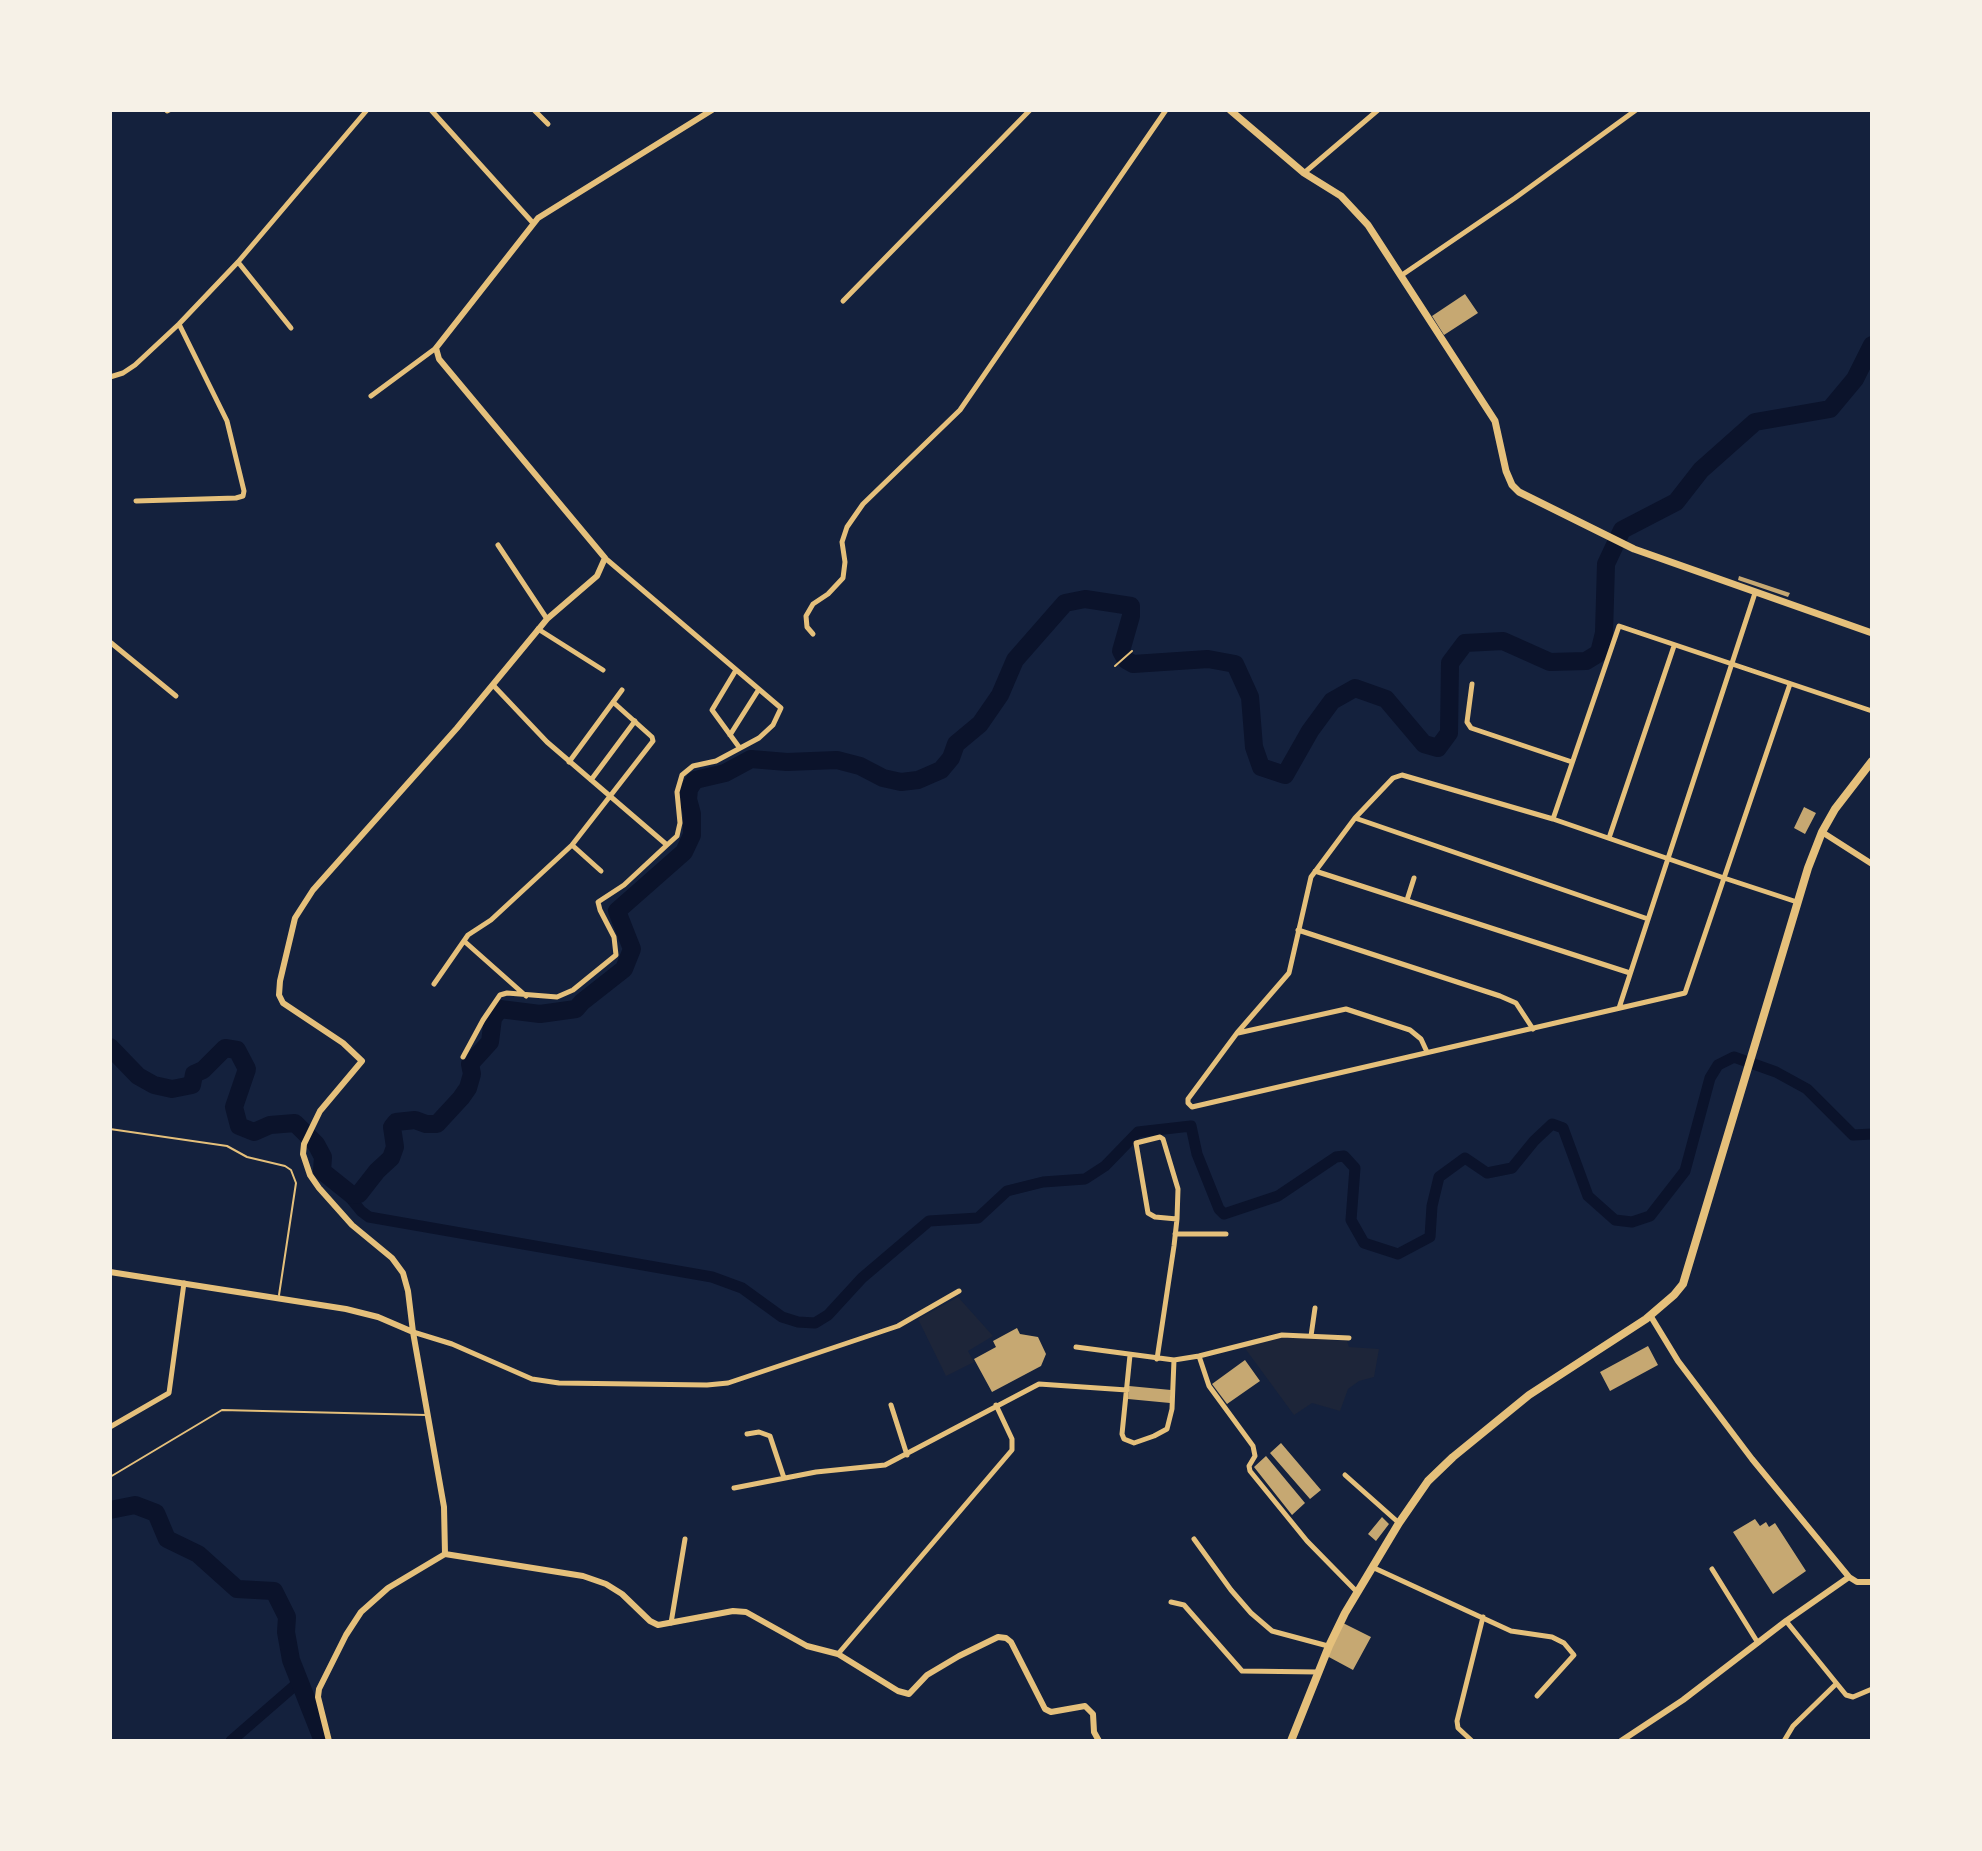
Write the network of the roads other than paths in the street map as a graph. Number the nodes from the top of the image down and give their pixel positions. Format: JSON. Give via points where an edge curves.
{"nodes":[{"id":1,"x":367,"y":110,"type":"edge"},
{"id":2,"x":431,"y":110,"type":"edge"},
{"id":3,"x":534,"y":110,"type":"edge"},
{"id":4,"x":712,"y":110,"type":"edge"},
{"id":5,"x":1030,"y":110,"type":"edge"},
{"id":6,"x":1166,"y":110,"type":"edge"},
{"id":7,"x":1230,"y":110,"type":"edge"},
{"id":8,"x":1378,"y":110,"type":"edge"},
{"id":9,"x":1636,"y":110,"type":"edge"},
{"id":10,"x":548,"y":124,"type":"dead end"},
{"id":11,"x":1304,"y":173,"type":"junction"},
{"id":12,"x":533,"y":223,"type":"junction"},
{"id":13,"x":238,"y":262,"type":"junction"},
{"id":14,"x":1402,"y":275,"type":"junction"},
{"id":15,"x":843,"y":301,"type":"dead end"},
{"id":16,"x":179,"y":324,"type":"junction"},
{"id":17,"x":291,"y":328,"type":"dead end"},
{"id":18,"x":436,"y":348,"type":"junction"},
{"id":19,"x":110,"y":377,"type":"edge"},
{"id":20,"x":371,"y":396,"type":"dead end"},
{"id":21,"x":136,"y":501,"type":"dead end"},
{"id":22,"x":498,"y":545,"type":"dead end"},
{"id":23,"x":605,"y":558,"type":"junction"},
{"id":24,"x":1755,"y":593,"type":"junction"},
{"id":25,"x":547,"y":619,"type":"junction"},
{"id":26,"x":538,"y":629,"type":"junction"},
{"id":27,"x":1872,"y":633,"type":"edge"},
{"id":28,"x":813,"y":634,"type":"dead end"},
{"id":29,"x":110,"y":642,"type":"edge"},
{"id":30,"x":1674,"y":646,"type":"junction"},
{"id":31,"x":1132,"y":651,"type":"dead end"},
{"id":32,"x":1731,"y":665,"type":"junction"},
{"id":33,"x":1115,"y":666,"type":"dead end"},
{"id":34,"x":603,"y":670,"type":"dead end"},
{"id":35,"x":736,"y":670,"type":"junction"},
{"id":36,"x":1472,"y":684,"type":"dead end"},
{"id":37,"x":1790,"y":684,"type":"junction"},
{"id":38,"x":493,"y":685,"type":"junction"},
{"id":39,"x":759,"y":689,"type":"junction"},
{"id":40,"x":622,"y":690,"type":"dead end"},
{"id":41,"x":176,"y":696,"type":"dead end"},
{"id":42,"x":613,"y":702,"type":"junction"},
{"id":43,"x":1872,"y":711,"type":"edge"},
{"id":44,"x":635,"y":721,"type":"junction"},
{"id":45,"x":730,"y":735,"type":"junction"},
{"id":46,"x":739,"y":747,"type":"junction"},
{"id":47,"x":1872,"y":761,"type":"edge"},
{"id":48,"x":569,"y":762,"type":"junction"},
{"id":49,"x":1572,"y":762,"type":"junction"},
{"id":50,"x":591,"y":780,"type":"junction"},
{"id":51,"x":610,"y":797,"type":"junction"},
{"id":52,"x":1355,"y":818,"type":"junction"},
{"id":53,"x":1553,"y":819,"type":"junction"},
{"id":54,"x":1822,"y":832,"type":"junction"},
{"id":55,"x":1609,"y":838,"type":"junction"},
{"id":56,"x":572,"y":845,"type":"junction"},
{"id":57,"x":667,"y":845,"type":"junction"},
{"id":58,"x":1668,"y":858,"type":"junction"},
{"id":59,"x":1872,"y":864,"type":"edge"},
{"id":60,"x":601,"y":871,"type":"dead end"},
{"id":61,"x":1315,"y":871,"type":"junction"},
{"id":62,"x":1414,"y":878,"type":"dead end"},
{"id":63,"x":1724,"y":878,"type":"junction"},
{"id":64,"x":1407,"y":900,"type":"junction"},
{"id":65,"x":1798,"y":902,"type":"junction"},
{"id":66,"x":1648,"y":919,"type":"junction"},
{"id":67,"x":1298,"y":930,"type":"junction"},
{"id":68,"x":464,"y":941,"type":"junction"},
{"id":69,"x":1630,"y":973,"type":"junction"},
{"id":70,"x":434,"y":984,"type":"dead end"},
{"id":71,"x":527,"y":996,"type":"junction"},
{"id":72,"x":1618,"y":1009,"type":"junction"},
{"id":73,"x":1533,"y":1029,"type":"junction"},
{"id":74,"x":1237,"y":1033,"type":"junction"},
{"id":75,"x":1427,"y":1052,"type":"junction"},
{"id":76,"x":463,"y":1057,"type":"dead end"},
{"id":77,"x":110,"y":1129,"type":"edge"},
{"id":78,"x":1177,"y":1219,"type":"junction"},
{"id":79,"x":1175,"y":1234,"type":"junction"},
{"id":80,"x":1226,"y":1234,"type":"dead end"},
{"id":81,"x":110,"y":1272,"type":"edge"},
{"id":82,"x":184,"y":1283,"type":"junction"},
{"id":83,"x":959,"y":1291,"type":"dead end"},
{"id":84,"x":279,"y":1298,"type":"junction"},
{"id":85,"x":1315,"y":1308,"type":"dead end"},
{"id":86,"x":1652,"y":1317,"type":"junction"},
{"id":87,"x":413,"y":1332,"type":"junction"},
{"id":88,"x":1311,"y":1336,"type":"junction"},
{"id":89,"x":1349,"y":1338,"type":"dead end"},
{"id":90,"x":1076,"y":1347,"type":"dead end"},
{"id":91,"x":1130,"y":1355,"type":"junction"},
{"id":92,"x":1199,"y":1356,"type":"junction"},
{"id":93,"x":1157,"y":1359,"type":"junction"},
{"id":94,"x":1174,"y":1360,"type":"junction"},
{"id":95,"x":1127,"y":1390,"type":"junction"},
{"id":96,"x":891,"y":1405,"type":"dead end"},
{"id":97,"x":996,"y":1405,"type":"junction"},
{"id":98,"x":428,"y":1415,"type":"junction"},
{"id":99,"x":110,"y":1427,"type":"edge"},
{"id":100,"x":747,"y":1434,"type":"dead end"},
{"id":101,"x":907,"y":1455,"type":"junction"},
{"id":102,"x":1345,"y":1475,"type":"dead end"},
{"id":103,"x":110,"y":1477,"type":"edge"},
{"id":104,"x":784,"y":1478,"type":"junction"},
{"id":105,"x":734,"y":1488,"type":"dead end"},
{"id":106,"x":1397,"y":1522,"type":"junction"},
{"id":107,"x":685,"y":1539,"type":"dead end"},
{"id":108,"x":1194,"y":1539,"type":"dead end"},
{"id":109,"x":445,"y":1554,"type":"junction"},
{"id":110,"x":1372,"y":1567,"type":"junction"},
{"id":111,"x":1712,"y":1569,"type":"dead end"},
{"id":112,"x":1849,"y":1577,"type":"junction"},
{"id":113,"x":1872,"y":1582,"type":"edge"},
{"id":114,"x":1357,"y":1592,"type":"junction"},
{"id":115,"x":1171,"y":1602,"type":"dead end"},
{"id":116,"x":1483,"y":1617,"type":"junction"},
{"id":117,"x":1786,"y":1621,"type":"junction"},
{"id":118,"x":671,"y":1624,"type":"junction"},
{"id":119,"x":1758,"y":1643,"type":"junction"},
{"id":120,"x":1329,"y":1646,"type":"junction"},
{"id":121,"x":838,"y":1654,"type":"junction"},
{"id":122,"x":1316,"y":1672,"type":"junction"},
{"id":123,"x":1836,"y":1684,"type":"junction"},
{"id":124,"x":1872,"y":1689,"type":"edge"},
{"id":125,"x":1537,"y":1696,"type":"dead end"},
{"id":126,"x":329,"y":1741,"type":"edge"},
{"id":127,"x":1099,"y":1741,"type":"edge"},
{"id":128,"x":1291,"y":1741,"type":"edge"},
{"id":129,"x":1472,"y":1741,"type":"edge"},
{"id":130,"x":1621,"y":1741,"type":"edge"},
{"id":131,"x":1784,"y":1741,"type":"edge"}],
"edges":[{"from":1,"to":13,"type":"street"},
{"from":2,"to":12,"type":"street"},
{"from":3,"to":10,"type":"street"},
{"from":4,"to":12,"type":"street"},
{"from":5,"to":15,"type":"street"},
{"from":6,"to":28,"type":"street","via":[[960,410],[863,504],[847,527],[843,578],[806,616]]},
{"from":7,"to":11,"type":"main road"},
{"from":8,"to":11,"type":"street"},
{"from":9,"to":14,"type":"street"},
{"from":11,"to":14,"type":"main road","via":[[1341,196]]},
{"from":12,"to":18,"type":"street"},
{"from":13,"to":16,"type":"street"},
{"from":13,"to":17,"type":"street"},
{"from":14,"to":24,"type":"main road","via":[[1495,421],[1512,485],[1527,498],[1634,549]]},
{"from":16,"to":19,"type":"street","via":[[135,365]]},
{"from":16,"to":21,"type":"street","via":[[227,421],[243,496]]},
{"from":18,"to":20,"type":"street"},
{"from":18,"to":23,"type":"street","via":[[439,359]]},
{"from":22,"to":25,"type":"street"},
{"from":23,"to":25,"type":"street","via":[[597,576]]},
{"from":23,"to":35,"type":"street"},
{"from":24,"to":27,"type":"main road"},
{"from":24,"to":32,"type":"street"},
{"from":25,"to":26,"type":"street"},
{"from":26,"to":34,"type":"street"},
{"from":26,"to":38,"type":"street"},
{"from":29,"to":41,"type":"street"},
{"from":30,"to":32,"type":"street"},
{"from":30,"to":49,"type":"street","via":[[1619,626]]},
{"from":30,"to":55,"type":"street"},
{"from":31,"to":33,"type":"lane"},
{"from":32,"to":37,"type":"street"},
{"from":32,"to":58,"type":"street"},
{"from":35,"to":39,"type":"street"},
{"from":35,"to":45,"type":"street","via":[[712,710]]},
{"from":36,"to":49,"type":"street","via":[[1467,722],[1471,728]]},
{"from":37,"to":43,"type":"street"},
{"from":37,"to":63,"type":"street"},
{"from":38,"to":48,"type":"street"},
{"from":38,"to":87,"type":"street","via":[[313,890],[295,918],[279,995],[362,1061],[320,1111],[303,1154],[319,1188],[403,1273]]},
{"from":39,"to":45,"type":"street"},
{"from":39,"to":46,"type":"street","via":[[781,708],[767,733]]},
{"from":40,"to":42,"type":"street"},
{"from":42,"to":44,"type":"street"},
{"from":42,"to":48,"type":"street"},
{"from":44,"to":50,"type":"street"},
{"from":44,"to":51,"type":"street","via":[[653,741]]},
{"from":45,"to":46,"type":"street"},
{"from":46,"to":57,"type":"street","via":[[682,775],[677,792],[680,823],[677,836]]},
{"from":47,"to":54,"type":"main road"},
{"from":48,"to":50,"type":"street"},
{"from":49,"to":53,"type":"street"},
{"from":50,"to":51,"type":"street"},
{"from":51,"to":56,"type":"street"},
{"from":51,"to":57,"type":"street"},
{"from":52,"to":53,"type":"street","via":[[1402,775]]},
{"from":52,"to":61,"type":"street"},
{"from":52,"to":66,"type":"street"},
{"from":53,"to":55,"type":"street"},
{"from":54,"to":59,"type":"street"},
{"from":54,"to":65,"type":"main road"},
{"from":55,"to":58,"type":"street"},
{"from":56,"to":60,"type":"street"},
{"from":56,"to":68,"type":"street"},
{"from":57,"to":71,"type":"street","via":[[598,902],[616,955],[566,994]]},
{"from":58,"to":63,"type":"street"},
{"from":58,"to":66,"type":"street"},
{"from":61,"to":64,"type":"street"},
{"from":61,"to":67,"type":"street"},
{"from":62,"to":64,"type":"street"},
{"from":63,"to":65,"type":"street"},
{"from":63,"to":72,"type":"street","via":[[1685,993]]},
{"from":64,"to":69,"type":"street"},
{"from":65,"to":86,"type":"main road","via":[[1683,1284]]},
{"from":66,"to":69,"type":"street"},
{"from":67,"to":73,"type":"street","via":[[1500,996],[1516,1003]]},
{"from":67,"to":74,"type":"street","via":[[1289,973]]},
{"from":68,"to":70,"type":"street"},
{"from":68,"to":71,"type":"street"},
{"from":69,"to":72,"type":"street"},
{"from":71,"to":76,"type":"street","via":[[500,995]]},
{"from":72,"to":73,"type":"street"},
{"from":73,"to":75,"type":"street"},
{"from":74,"to":75,"type":"street","via":[[1346,1009],[1410,1030]]},
{"from":74,"to":75,"type":"street","via":[[1188,1099],[1192,1107]]},
{"from":77,"to":84,"type":"lane","via":[[227,1146],[291,1170],[296,1183]]},
{"from":78,"to":78,"type":"street","via":[[1178,1189],[1163,1139],[1136,1143],[1148,1213]]},
{"from":78,"to":79,"type":"street"},
{"from":79,"to":80,"type":"street"},
{"from":79,"to":93,"type":"street"},
{"from":81,"to":82,"type":"street"},
{"from":82,"to":84,"type":"street"},
{"from":82,"to":99,"type":"street","via":[[169,1393]]},
{"from":83,"to":87,"type":"street","via":[[898,1326],[728,1383],[707,1385],[532,1379]]},
{"from":84,"to":87,"type":"street","via":[[363,1312]]},
{"from":85,"to":88,"type":"street"},
{"from":86,"to":106,"type":"main road","via":[[1529,1395],[1428,1481]]},
{"from":86,"to":112,"type":"street","via":[[1678,1361],[1752,1459]]},
{"from":87,"to":98,"type":"street"},
{"from":88,"to":89,"type":"street"},
{"from":88,"to":92,"type":"street","via":[[1282,1335]]},
{"from":90,"to":91,"type":"street"},
{"from":91,"to":93,"type":"street"},
{"from":91,"to":95,"type":"street"},
{"from":92,"to":94,"type":"street"},
{"from":92,"to":114,"type":"street","via":[[1211,1390],[1253,1446],[1250,1471]]},
{"from":93,"to":94,"type":"street"},
{"from":94,"to":95,"type":"street","via":[[1167,1429],[1134,1443],[1124,1439]]},
{"from":95,"to":97,"type":"street","via":[[1039,1384]]},
{"from":96,"to":101,"type":"street"},
{"from":97,"to":101,"type":"street"},
{"from":97,"to":121,"type":"street","via":[[1012,1450]]},
{"from":98,"to":103,"type":"lane","via":[[222,1410]]},
{"from":98,"to":109,"type":"street","via":[[444,1507]]},
{"from":100,"to":104,"type":"street","via":[[770,1436]]},
{"from":101,"to":104,"type":"street","via":[[873,1468]]},
{"from":102,"to":106,"type":"street"},
{"from":104,"to":105,"type":"street"},
{"from":106,"to":110,"type":"main road"},
{"from":107,"to":118,"type":"street"},
{"from":108,"to":120,"type":"street","via":[[1231,1590],[1272,1631]]},
{"from":109,"to":118,"type":"street","via":[[583,1576],[622,1594],[650,1621]]},
{"from":109,"to":126,"type":"street","via":[[388,1588],[361,1612],[346,1635],[319,1689]]},
{"from":110,"to":114,"type":"main road"},
{"from":110,"to":116,"type":"street"},
{"from":111,"to":119,"type":"street"},
{"from":112,"to":113,"type":"street"},
{"from":112,"to":117,"type":"street"},
{"from":114,"to":120,"type":"main road"},
{"from":115,"to":122,"type":"street","via":[[1184,1605],[1242,1671]]},
{"from":116,"to":125,"type":"street","via":[[1511,1631],[1557,1639],[1574,1652]]},
{"from":116,"to":129,"type":"street","via":[[1457,1721]]},
{"from":117,"to":119,"type":"street"},
{"from":117,"to":123,"type":"street"},
{"from":118,"to":121,"type":"street","via":[[741,1610],[807,1646]]},
{"from":119,"to":130,"type":"street"},
{"from":120,"to":122,"type":"main road"},
{"from":121,"to":127,"type":"street","via":[[909,1694],[927,1675],[959,1656],[1006,1638],[1045,1709],[1085,1706],[1093,1714]]},
{"from":122,"to":128,"type":"main road"},
{"from":123,"to":124,"type":"street","via":[[1853,1697]]},
{"from":123,"to":131,"type":"street"}]}
